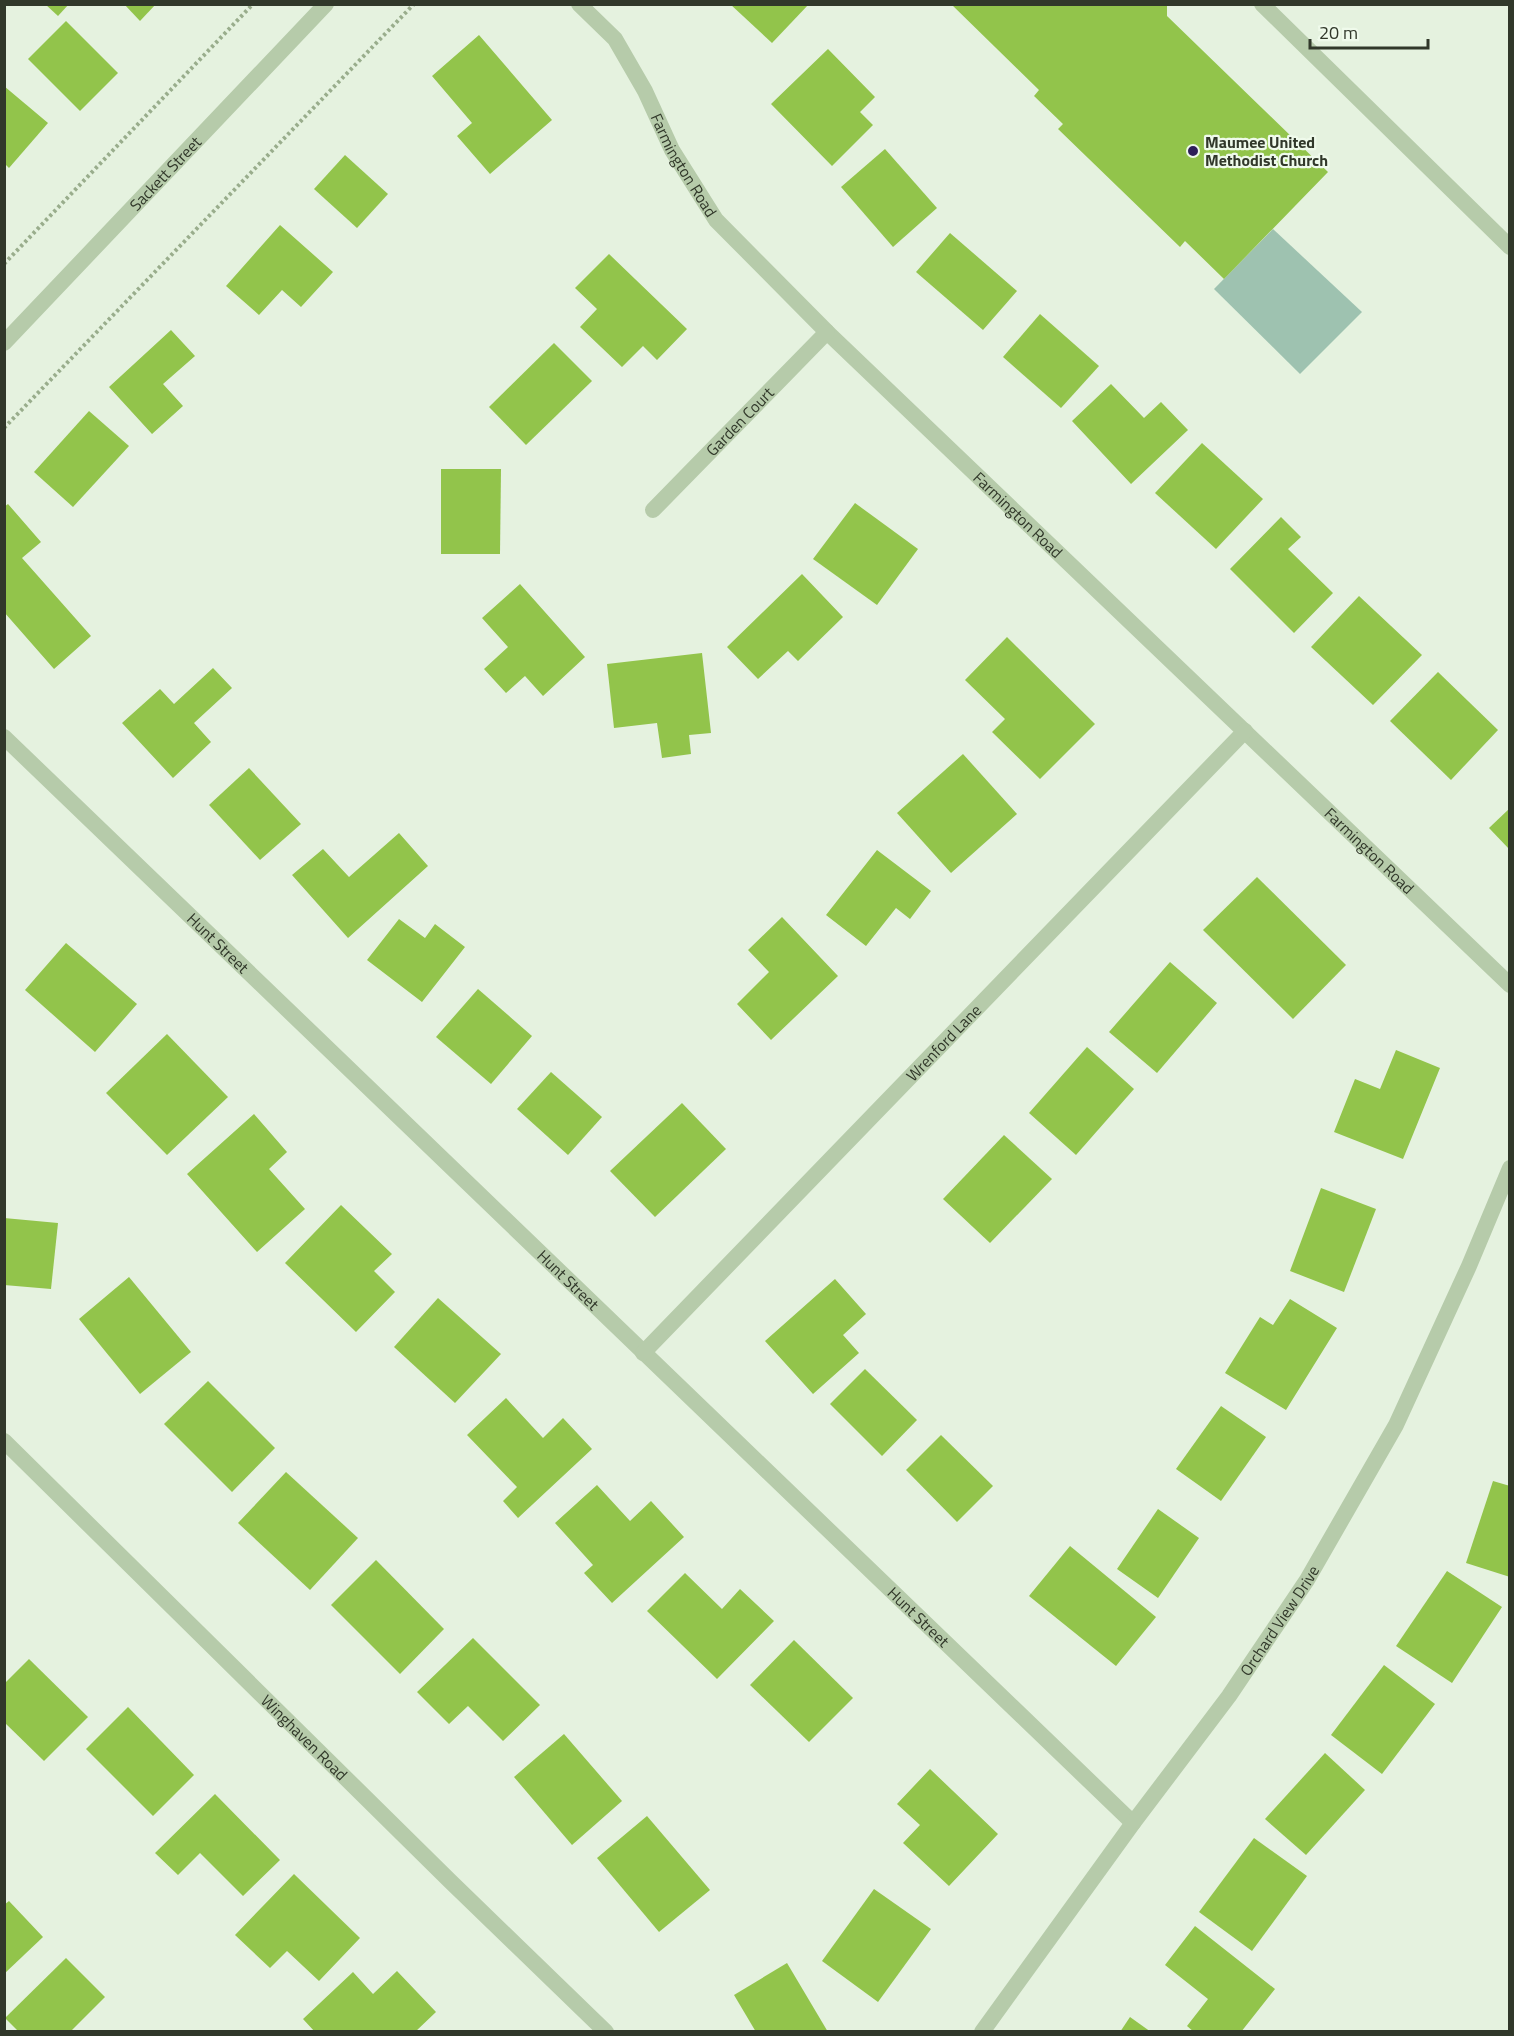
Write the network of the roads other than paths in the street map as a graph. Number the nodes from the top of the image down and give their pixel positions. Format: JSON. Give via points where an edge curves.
{"nodes":[{"id":1,"x":579,"y":4,"type":"edge"},
{"id":2,"x":1262,"y":4,"type":"edge"},
{"id":3,"x":326,"y":5,"type":"edge"},
{"id":4,"x":1509,"y":247,"type":"edge"},
{"id":5,"x":827,"y":332,"type":"junction"},
{"id":6,"x":4,"y":343,"type":"edge"},
{"id":7,"x":653,"y":510,"type":"dead end"},
{"id":8,"x":1245,"y":731,"type":"junction"},
{"id":9,"x":4,"y":737,"type":"edge"},
{"id":10,"x":1509,"y":985,"type":"edge"},
{"id":11,"x":1509,"y":1168,"type":"edge"},
{"id":12,"x":643,"y":1353,"type":"junction"},
{"id":13,"x":4,"y":1441,"type":"edge"},
{"id":14,"x":1133,"y":1823,"type":"junction"},
{"id":15,"x":606,"y":2031,"type":"edge"},
{"id":16,"x":982,"y":2031,"type":"edge"}],
"edges":[{"from":1,"to":5,"type":"street","name":"Farmington Road","via":[[615,39],[672,150],[716,220]]},
{"from":2,"to":4,"type":"street"},
{"from":3,"to":6,"type":"street","name":"Sackett Street"},
{"from":5,"to":7,"type":"street","name":"Garden Court"},
{"from":5,"to":8,"type":"street","name":"Farmington Road"},
{"from":8,"to":10,"type":"street","name":"Farmington Road"},
{"from":8,"to":12,"type":"street","name":"Wrenford Lane"},
{"from":9,"to":12,"type":"street","name":"Hunt Street"},
{"from":11,"to":14,"type":"street","name":"Orchard View Drive","via":[[1396,1425],[1307,1580],[1229,1696]]},
{"from":12,"to":14,"type":"street","name":"Hunt Street"},
{"from":13,"to":15,"type":"street","name":"Winghaven Road"},
{"from":14,"to":16,"type":"street","name":"Orchard View Drive"}]}
